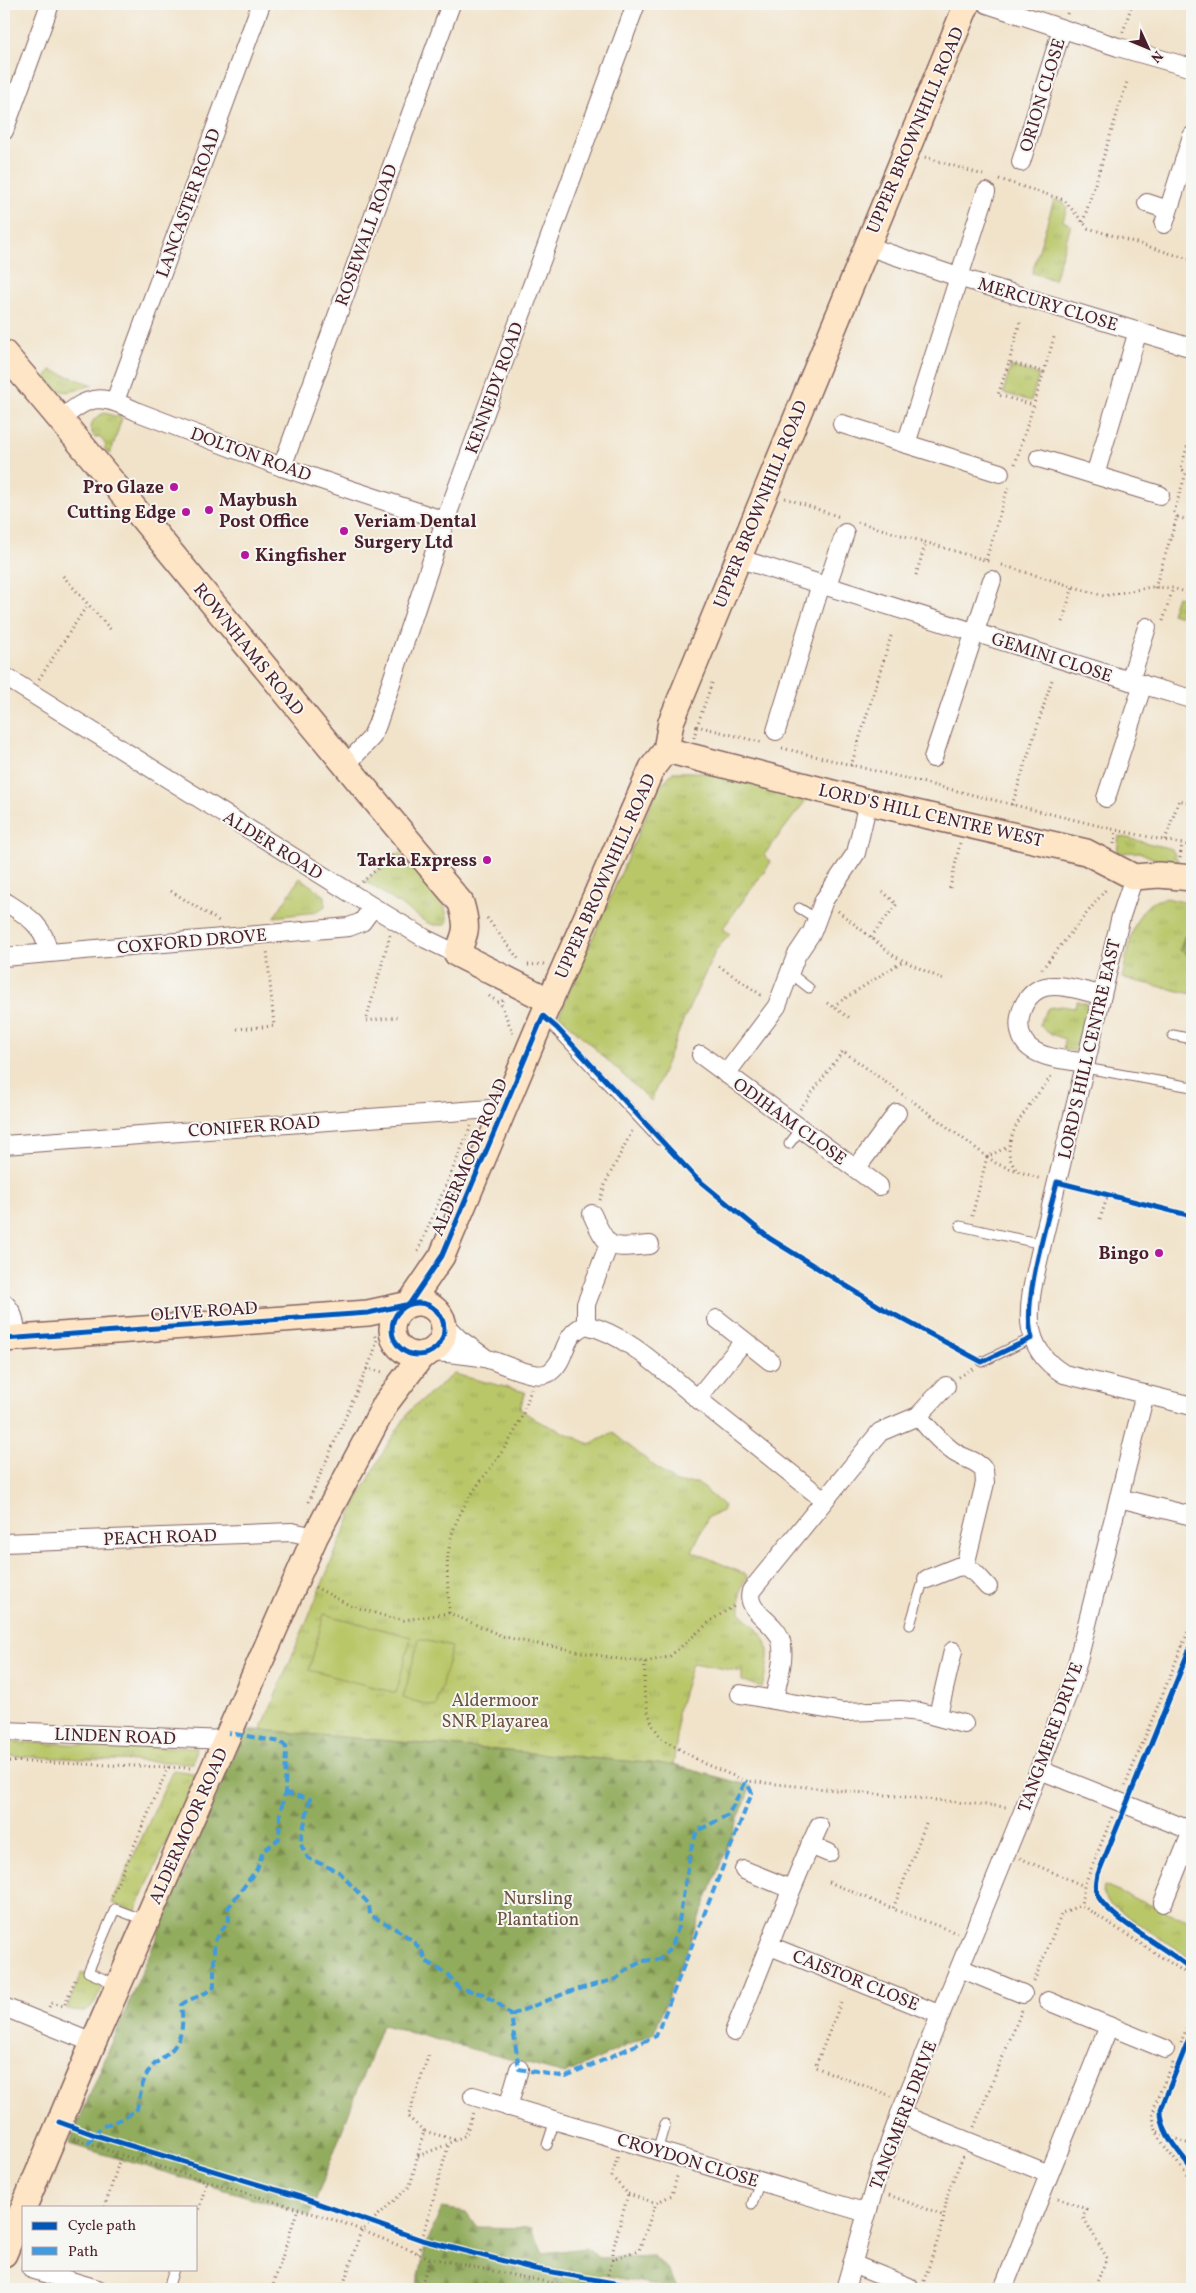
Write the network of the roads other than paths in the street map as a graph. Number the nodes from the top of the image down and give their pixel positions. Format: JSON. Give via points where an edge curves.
{"nodes":[{"id":1,"x":50,"y":4,"type":"edge"},
{"id":2,"x":261,"y":4,"type":"edge"},
{"id":3,"x":451,"y":4,"type":"edge"},
{"id":4,"x":636,"y":4,"type":"edge"},
{"id":5,"x":967,"y":4,"type":"edge"},
{"id":6,"x":987,"y":4,"type":"edge"},
{"id":7,"x":1062,"y":29,"type":"junction"},
{"id":8,"x":1192,"y":68,"type":"edge"},
{"id":9,"x":4,"y":131,"type":"edge"},
{"id":10,"x":1192,"y":136,"type":"edge"},
{"id":11,"x":1022,"y":162,"type":"dead end"},
{"id":12,"x":986,"y":192,"type":"dead end"},
{"id":13,"x":1147,"y":203,"type":"dead end"},
{"id":14,"x":867,"y":246,"type":"junction"},
{"id":15,"x":958,"y":277,"type":"junction"},
{"id":16,"x":1138,"y":331,"type":"junction"},
{"id":17,"x":1192,"y":348,"type":"edge"},
{"id":18,"x":4,"y":353,"type":"edge"},
{"id":19,"x":115,"y":401,"type":"junction"},
{"id":20,"x":62,"y":419,"type":"junction"},
{"id":21,"x":842,"y":424,"type":"dead end"},
{"id":22,"x":906,"y":444,"type":"junction"},
{"id":23,"x":1039,"y":458,"type":"dead end"},
{"id":24,"x":282,"y":466,"type":"junction"},
{"id":25,"x":1008,"y":474,"type":"road end"},
{"id":26,"x":1095,"y":475,"type":"junction"},
{"id":27,"x":1160,"y":496,"type":"dead end"},
{"id":28,"x":445,"y":521,"type":"junction"},
{"id":29,"x":845,"y":533,"type":"dead end"},
{"id":30,"x":737,"y":558,"type":"junction"},
{"id":31,"x":992,"y":580,"type":"dead end"},
{"id":32,"x":824,"y":584,"type":"junction"},
{"id":33,"x":1147,"y":627,"type":"dead end"},
{"id":34,"x":975,"y":632,"type":"junction"},
{"id":35,"x":4,"y":676,"type":"edge"},
{"id":36,"x":1136,"y":682,"type":"junction"},
{"id":37,"x":1192,"y":699,"type":"edge"},
{"id":38,"x":772,"y":740,"type":"road end"},
{"id":39,"x":666,"y":750,"type":"junction"},
{"id":40,"x":933,"y":758,"type":"dead end"},
{"id":41,"x":345,"y":766,"type":"junction"},
{"id":42,"x":1106,"y":798,"type":"dead end"},
{"id":43,"x":868,"y":802,"type":"junction"},
{"id":44,"x":1186,"y":869,"type":"edge"},
{"id":45,"x":1134,"y":877,"type":"junction"},
{"id":46,"x":4,"y":901,"type":"edge"},
{"id":47,"x":373,"y":908,"type":"junction"},
{"id":48,"x":799,"y":908,"type":"dead end"},
{"id":49,"x":816,"y":919,"type":"junction"},
{"id":50,"x":48,"y":953,"type":"junction"},
{"id":51,"x":457,"y":954,"type":"junction"},
{"id":52,"x":4,"y":957,"type":"edge"},
{"id":53,"x":790,"y":973,"type":"junction"},
{"id":54,"x":809,"y":988,"type":"dead end"},
{"id":55,"x":1102,"y":995,"type":"junction"},
{"id":56,"x":547,"y":1008,"type":"junction"},
{"id":57,"x":1173,"y":1035,"type":"dead end"},
{"id":58,"x":1192,"y":1039,"type":"edge"},
{"id":59,"x":701,"y":1055,"type":"dead end"},
{"id":60,"x":1085,"y":1065,"type":"junction"},
{"id":61,"x":726,"y":1074,"type":"junction"},
{"id":62,"x":1192,"y":1086,"type":"edge"},
{"id":63,"x":504,"y":1108,"type":"junction"},
{"id":64,"x":897,"y":1113,"type":"dead end"},
{"id":65,"x":801,"y":1129,"type":"junction"},
{"id":66,"x":659,"y":1140,"type":"dead end"},
{"id":67,"x":789,"y":1144,"type":"dead end"},
{"id":68,"x":4,"y":1145,"type":"edge"},
{"id":69,"x":856,"y":1169,"type":"junction"},
{"id":70,"x":879,"y":1186,"type":"dead end"},
{"id":71,"x":592,"y":1214,"type":"road end"},
{"id":72,"x":965,"y":1227,"type":"road end"},
{"id":73,"x":609,"y":1244,"type":"junction"},
{"id":74,"x":1042,"y":1244,"type":"junction"},
{"id":75,"x":650,"y":1245,"type":"dead end"},
{"id":76,"x":442,"y":1256,"type":"junction"},
{"id":77,"x":4,"y":1303,"type":"edge"},
{"id":78,"x":407,"y":1304,"type":"junction"},
{"id":79,"x":717,"y":1319,"type":"dead end"},
{"id":80,"x":442,"y":1320,"type":"junction"},
{"id":81,"x":586,"y":1325,"type":"junction"},
{"id":82,"x":383,"y":1329,"type":"junction"},
{"id":83,"x":1032,"y":1338,"type":"junction"},
{"id":84,"x":10,"y":1339,"type":"edge"},
{"id":85,"x":744,"y":1341,"type":"junction"},
{"id":86,"x":427,"y":1353,"type":"junction"},
{"id":87,"x":485,"y":1358,"type":"junction"},
{"id":88,"x":770,"y":1361,"type":"dead end"},
{"id":89,"x":982,"y":1362,"type":"road end"},
{"id":90,"x":946,"y":1386,"type":"road end"},
{"id":91,"x":1144,"y":1394,"type":"junction"},
{"id":92,"x":698,"y":1399,"type":"junction"},
{"id":93,"x":386,"y":1403,"type":"junction"},
{"id":94,"x":1192,"y":1406,"type":"edge"},
{"id":95,"x":918,"y":1416,"type":"junction"},
{"id":96,"x":1119,"y":1498,"type":"junction"},
{"id":97,"x":824,"y":1500,"type":"junction"},
{"id":98,"x":1192,"y":1516,"type":"edge"},
{"id":99,"x":304,"y":1534,"type":"junction"},
{"id":100,"x":4,"y":1543,"type":"edge"},
{"id":101,"x":965,"y":1566,"type":"junction"},
{"id":102,"x":927,"y":1578,"type":"joint"},
{"id":103,"x":988,"y":1587,"type":"dead end"},
{"id":104,"x":910,"y":1625,"type":"dead end"},
{"id":105,"x":952,"y":1651,"type":"dead end"},
{"id":106,"x":740,"y":1694,"type":"dead end"},
{"id":107,"x":774,"y":1700,"type":"junction"},
{"id":108,"x":938,"y":1715,"type":"junction"},
{"id":109,"x":964,"y":1724,"type":"dead end"},
{"id":110,"x":4,"y":1731,"type":"edge"},
{"id":111,"x":214,"y":1740,"type":"junction"},
{"id":112,"x":1040,"y":1770,"type":"junction"},
{"id":113,"x":819,"y":1826,"type":"dead end"},
{"id":114,"x":1192,"y":1831,"type":"edge"},
{"id":115,"x":810,"y":1845,"type":"junction"},
{"id":116,"x":829,"y":1853,"type":"dead end"},
{"id":117,"x":744,"y":1870,"type":"dead end"},
{"id":118,"x":791,"y":1889,"type":"junction"},
{"id":119,"x":1163,"y":1904,"type":"dead end"},
{"id":120,"x":147,"y":1921,"type":"junction"},
{"id":121,"x":770,"y":1946,"type":"junction"},
{"id":122,"x":960,"y":1968,"type":"junction"},
{"id":123,"x":119,"y":1985,"type":"junction"},
{"id":124,"x":1027,"y":1995,"type":"road end"},
{"id":125,"x":1048,"y":2001,"type":"dead end"},
{"id":126,"x":4,"y":2006,"type":"edge"},
{"id":127,"x":941,"y":2015,"type":"junction"},
{"id":128,"x":1109,"y":2026,"type":"junction"},
{"id":129,"x":734,"y":2032,"type":"dead end"},
{"id":130,"x":93,"y":2043,"type":"junction"},
{"id":131,"x":1165,"y":2049,"type":"dead end"},
{"id":132,"x":519,"y":2069,"type":"dead end"},
{"id":133,"x":475,"y":2097,"type":"road end"},
{"id":134,"x":508,"y":2107,"type":"junction"},
{"id":135,"x":903,"y":2108,"type":"junction"},
{"id":136,"x":555,"y":2120,"type":"junction"},
{"id":137,"x":665,"y":2124,"type":"dead end"},
{"id":138,"x":547,"y":2145,"type":"dead end"},
{"id":139,"x":657,"y":2151,"type":"junction"},
{"id":140,"x":1049,"y":2174,"type":"junction"},
{"id":141,"x":760,"y":2181,"type":"junction"},
{"id":142,"x":752,"y":2204,"type":"dead end"},
{"id":143,"x":24,"y":2206,"type":"edge"},
{"id":144,"x":22,"y":2211,"type":"edge"},
{"id":145,"x":867,"y":2213,"type":"junction"},
{"id":146,"x":4,"y":2254,"type":"edge"},
{"id":147,"x":4,"y":2259,"type":"edge"},
{"id":148,"x":852,"y":2264,"type":"junction"},
{"id":149,"x":22,"y":2266,"type":"edge"},
{"id":150,"x":34,"y":2270,"type":"edge"},
{"id":151,"x":174,"y":2270,"type":"edge"},
{"id":152,"x":916,"y":2285,"type":"road end"},
{"id":153,"x":95,"y":2289,"type":"edge"},
{"id":154,"x":168,"y":2289,"type":"edge"},
{"id":155,"x":845,"y":2289,"type":"edge"},
{"id":156,"x":1004,"y":2289,"type":"edge"}],
"edges":[{"from":1,"to":9,"type":"street"},
{"from":2,"to":19,"type":"street","name":"LANCASTER ROAD"},
{"from":3,"to":24,"type":"street","name":"ROSEWALL ROAD"},
{"from":4,"to":28,"type":"street","name":"KENNEDY ROAD"},
{"from":5,"to":14,"type":"street","name":"UPPER BROWNHILL ROAD"},
{"from":6,"to":7,"type":"street","name":"ORION CLOSE"},
{"from":7,"to":8,"type":"street","name":"ORION CLOSE"},
{"from":7,"to":11,"type":"street","name":"ORION CLOSE"},
{"from":10,"to":13,"type":"street","via":[[1166,217]]},
{"from":12,"to":15,"type":"street","name":"MERCURY CLOSE"},
{"from":14,"to":15,"type":"street","name":"MERCURY CLOSE"},
{"from":14,"to":30,"type":"street","name":"UPPER BROWNHILL ROAD"},
{"from":15,"to":16,"type":"street","name":"MERCURY CLOSE"},
{"from":15,"to":22,"type":"street","name":"MERCURY CLOSE"},
{"from":16,"to":17,"type":"street","name":"MERCURY CLOSE"},
{"from":16,"to":26,"type":"street","name":"MERCURY CLOSE"},
{"from":18,"to":20,"type":"street","name":"ROWNHAMS ROAD"},
{"from":19,"to":20,"type":"street","name":"DOLTON ROAD","via":[[89,400],[77,405]]},
{"from":19,"to":24,"type":"street","name":"DOLTON ROAD"},
{"from":20,"to":41,"type":"street","name":"ROWNHAMS ROAD"},
{"from":21,"to":22,"type":"street"},
{"from":22,"to":25,"type":"street"},
{"from":23,"to":26,"type":"street"},
{"from":24,"to":28,"type":"street","name":"DOLTON ROAD"},
{"from":26,"to":27,"type":"street"},
{"from":28,"to":41,"type":"street","name":"KENNEDY ROAD","via":[[377,725],[367,743]]},
{"from":29,"to":32,"type":"street"},
{"from":30,"to":32,"type":"street","name":"GEMINI CLOSE"},
{"from":30,"to":39,"type":"street","name":"UPPER BROWNHILL ROAD","via":[[670,722]]},
{"from":31,"to":34,"type":"street","name":"GEMINI CLOSE"},
{"from":32,"to":34,"type":"street","name":"GEMINI CLOSE"},
{"from":32,"to":38,"type":"street"},
{"from":33,"to":36,"type":"street","name":"GEMINI CLOSE"},
{"from":34,"to":36,"type":"street","name":"GEMINI CLOSE"},
{"from":34,"to":40,"type":"street","name":"GEMINI CLOSE"},
{"from":35,"to":47,"type":"street","name":"ALDER ROAD"},
{"from":36,"to":37,"type":"street"},
{"from":36,"to":42,"type":"street","name":"GEMINI CLOSE"},
{"from":39,"to":43,"type":"street","name":"LORD'S HILL CENTRE WEST"},
{"from":39,"to":56,"type":"street","name":"UPPER BROWNHILL ROAD","via":[[652,768]]},
{"from":41,"to":51,"type":"street","name":"ROWNHAMS ROAD","via":[[462,906],[467,922]]},
{"from":43,"to":45,"type":"street","name":"LORD'S HILL CENTRE WEST","via":[[1086,852]]},
{"from":43,"to":49,"type":"street","via":[[856,853],[824,900]]},
{"from":44,"to":45,"type":"street"},
{"from":45,"to":55,"type":"street","name":"LORD'S HILL CENTRE EAST","via":[[1120,916]]},
{"from":46,"to":50,"type":"street","via":[[36,922],[47,939]]},
{"from":47,"to":50,"type":"street","name":"COXFORD DROVE","via":[[362,922],[349,927]]},
{"from":47,"to":51,"type":"street","name":"ALDER ROAD"},
{"from":48,"to":49,"type":"lane"},
{"from":49,"to":53,"type":"street"},
{"from":50,"to":52,"type":"street","name":"COXFORD DROVE"},
{"from":51,"to":56,"type":"street","name":"ALDER ROAD"},
{"from":53,"to":54,"type":"lane"},
{"from":53,"to":61,"type":"street","via":[[777,1006]]},
{"from":55,"to":60,"type":"street","name":"LORD'S HILL CENTRE EAST"},
{"from":55,"to":60,"type":"street","via":[[1047,986],[1028,997],[1022,1008],[1020,1022],[1024,1043],[1041,1054]]},
{"from":56,"to":63,"type":"street","name":"ALDERMOOR ROAD"},
{"from":56,"to":66,"type":"lane","via":[[563,1034]]},
{"from":57,"to":58,"type":"lane"},
{"from":59,"to":61,"type":"street","name":"ODIHAM CLOSE"},
{"from":60,"to":62,"type":"lane"},
{"from":60,"to":74,"type":"street","name":"LORD'S HILL CENTRE EAST"},
{"from":61,"to":65,"type":"street","name":"ODIHAM CLOSE"},
{"from":63,"to":68,"type":"street","name":"CONIFER ROAD"},
{"from":63,"to":76,"type":"street","name":"ALDERMOOR ROAD"},
{"from":64,"to":69,"type":"street"},
{"from":65,"to":67,"type":"lane"},
{"from":65,"to":69,"type":"street","name":"ODIHAM CLOSE"},
{"from":69,"to":70,"type":"street","name":"ODIHAM CLOSE"},
{"from":71,"to":73,"type":"street","via":[[602,1238]]},
{"from":72,"to":74,"type":"lane"},
{"from":73,"to":75,"type":"street","via":[[619,1247]]},
{"from":73,"to":81,"type":"street","via":[[586,1304]]},
{"from":74,"to":83,"type":"street","name":"LORD'S HILL CENTRE EAST","via":[[1029,1317]]},
{"from":76,"to":78,"type":"street","name":"ALDERMOOR ROAD"},
{"from":76,"to":80,"type":"street","name":"ALDERMOOR ROAD","via":[[439,1292]]},
{"from":77,"to":84,"type":"street","via":[[14,1317]]},
{"from":78,"to":80,"type":"street","via":[[428,1304]]},
{"from":78,"to":82,"type":"street","name":"OLIVE ROAD"},
{"from":79,"to":85,"type":"street"},
{"from":80,"to":86,"type":"street","via":[[442,1340]]},
{"from":80,"to":87,"type":"street","via":[[459,1339]]},
{"from":81,"to":87,"type":"street","via":[[574,1332],[548,1373],[535,1374]]},
{"from":81,"to":92,"type":"street","via":[[628,1345]]},
{"from":82,"to":84,"type":"street","name":"OLIVE ROAD"},
{"from":82,"to":86,"type":"street","via":[[405,1352]]},
{"from":82,"to":93,"type":"street","name":"ALDERMOOR ROAD"},
{"from":83,"to":89,"type":"lane"},
{"from":83,"to":91,"type":"street","name":"LORD'S HILL CENTRE EAST","via":[[1048,1363],[1064,1374]]},
{"from":85,"to":88,"type":"street"},
{"from":85,"to":92,"type":"street"},
{"from":86,"to":87,"type":"street"},
{"from":86,"to":93,"type":"street","name":"ALDERMOOR ROAD"},
{"from":90,"to":95,"type":"street"},
{"from":91,"to":94,"type":"street","name":"LORD'S HILL CENTRE EAST"},
{"from":91,"to":96,"type":"street","name":"TANGMERE DRIVE"},
{"from":92,"to":97,"type":"street"},
{"from":93,"to":99,"type":"street","name":"ALDERMOOR ROAD"},
{"from":95,"to":97,"type":"street","via":[[880,1432]]},
{"from":95,"to":101,"type":"street","via":[[954,1452],[984,1470],[985,1483]]},
{"from":96,"to":98,"type":"street"},
{"from":96,"to":112,"type":"street","name":"TANGMERE DRIVE","via":[[1073,1680]]},
{"from":97,"to":107,"type":"street","via":[[751,1591],[750,1601],[777,1631],[782,1644]]},
{"from":99,"to":100,"type":"street","name":"PEACH ROAD"},
{"from":99,"to":111,"type":"street","name":"ALDERMOOR ROAD","via":[[296,1578]]},
{"from":101,"to":102,"type":"street"},
{"from":101,"to":103,"type":"street"},
{"from":102,"to":104,"type":"lane"},
{"from":105,"to":108,"type":"street"},
{"from":106,"to":107,"type":"street"},
{"from":107,"to":108,"type":"street","via":[[843,1712],[901,1710]]},
{"from":108,"to":109,"type":"street"},
{"from":110,"to":111,"type":"street","name":"LINDEN ROAD"},
{"from":111,"to":120,"type":"street","name":"ALDERMOOR ROAD"},
{"from":112,"to":114,"type":"street"},
{"from":112,"to":122,"type":"street","name":"TANGMERE DRIVE"},
{"from":113,"to":115,"type":"street","name":"CAISTOR CLOSE"},
{"from":114,"to":119,"type":"street"},
{"from":115,"to":116,"type":"street"},
{"from":115,"to":118,"type":"street","name":"CAISTOR CLOSE"},
{"from":117,"to":118,"type":"street"},
{"from":118,"to":121,"type":"street","name":"CAISTOR CLOSE"},
{"from":120,"to":123,"type":"street","name":"ALDERMOOR ROAD"},
{"from":120,"to":123,"type":"lane","via":[[115,1909],[88,1972]]},
{"from":121,"to":127,"type":"street","name":"CAISTOR CLOSE"},
{"from":121,"to":129,"type":"street","name":"CAISTOR CLOSE"},
{"from":122,"to":124,"type":"street"},
{"from":122,"to":127,"type":"street","name":"TANGMERE DRIVE"},
{"from":123,"to":130,"type":"street","name":"ALDERMOOR ROAD"},
{"from":125,"to":128,"type":"street"},
{"from":126,"to":130,"type":"street"},
{"from":127,"to":135,"type":"street","name":"TANGMERE DRIVE"},
{"from":128,"to":131,"type":"street"},
{"from":128,"to":140,"type":"street"},
{"from":130,"to":143,"type":"street","name":"ALDERMOOR ROAD"},
{"from":132,"to":134,"type":"street"},
{"from":133,"to":134,"type":"street","name":"CROYDON CLOSE"},
{"from":134,"to":136,"type":"street","name":"CROYDON CLOSE"},
{"from":135,"to":140,"type":"street","via":[[968,2141]]},
{"from":135,"to":145,"type":"street","name":"TANGMERE DRIVE"},
{"from":136,"to":138,"type":"lane"},
{"from":136,"to":139,"type":"street","name":"CROYDON CLOSE"},
{"from":137,"to":139,"type":"lane"},
{"from":139,"to":141,"type":"street","name":"CROYDON CLOSE"},
{"from":140,"to":156,"type":"street"},
{"from":141,"to":142,"type":"lane"},
{"from":141,"to":145,"type":"street","name":"CROYDON CLOSE"},
{"from":144,"to":146,"type":"street","name":"ALDERMOOR ROAD"},
{"from":145,"to":148,"type":"street","name":"TANGMERE DRIVE"},
{"from":147,"to":149,"type":"street"},
{"from":148,"to":152,"type":"street"},
{"from":148,"to":155,"type":"street","name":"TANGMERE DRIVE"},
{"from":150,"to":153,"type":"street"},
{"from":151,"to":154,"type":"lane"}]}
